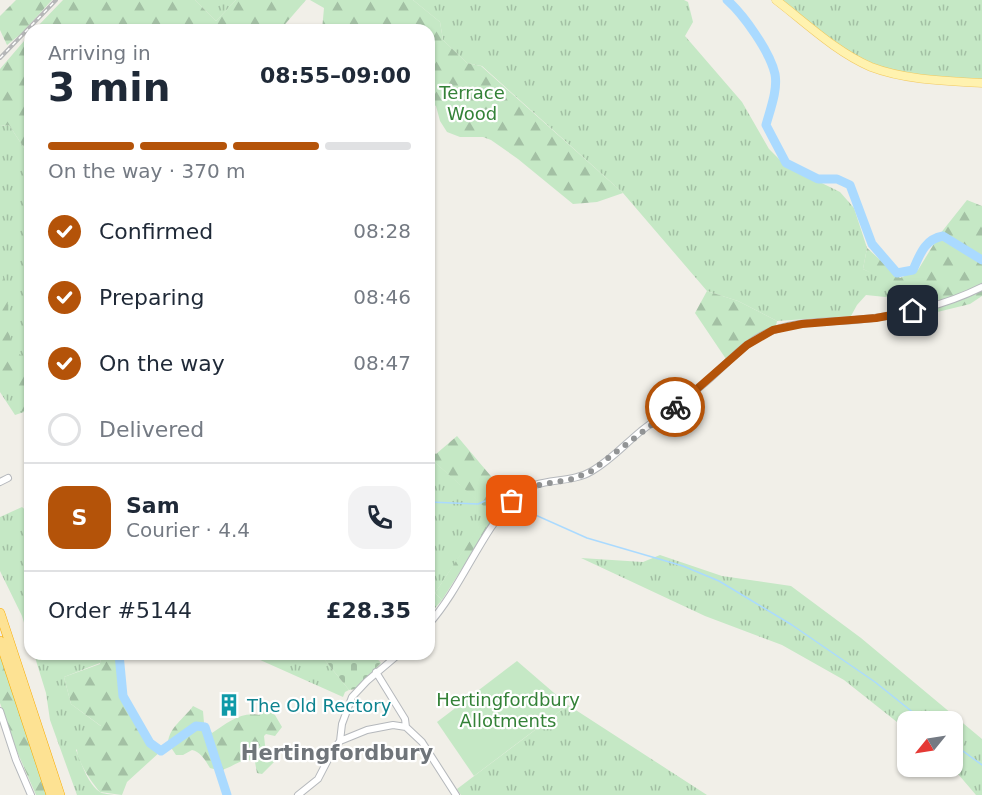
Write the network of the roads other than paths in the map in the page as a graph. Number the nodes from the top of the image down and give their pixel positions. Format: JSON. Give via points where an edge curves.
{"nodes":[{"id":1,"x":776,"y":0,"type":"edge"},
{"id":2,"x":982,"y":83,"type":"edge"},
{"id":3,"x":982,"y":287,"type":"edge"},
{"id":4,"x":8,"y":478,"type":"dead end"},
{"id":5,"x":0,"y":482,"type":"edge"},
{"id":6,"x":0,"y":613,"type":"edge"},
{"id":7,"x":435,"y":616,"type":"edge"},
{"id":8,"x":0,"y":641,"type":"edge"},
{"id":9,"x":391,"y":660,"type":"edge"},
{"id":10,"x":376,"y":672,"type":"junction"},
{"id":11,"x":0,"y":711,"type":"edge"},
{"id":12,"x":406,"y":727,"type":"junction"},
{"id":13,"x":340,"y":741,"type":"junction"},
{"id":14,"x":31,"y":795,"type":"edge"},
{"id":15,"x":51,"y":795,"type":"edge"},
{"id":16,"x":60,"y":795,"type":"edge"},
{"id":17,"x":298,"y":795,"type":"edge"},
{"id":18,"x":456,"y":795,"type":"edge"}],
"edges":[{"from":1,"to":2,"type":"main road","via":[[820,35],[869,66],[900,75]]},
{"from":3,"to":7,"type":"street","via":[[941,304],[904,313],[802,324],[762,335],[599,467],[583,476],[544,483],[518,494]]},
{"from":4,"to":5,"type":"street"},
{"from":6,"to":16,"type":"highway"},
{"from":8,"to":15,"type":"highway"},
{"from":9,"to":10,"type":"street"},
{"from":10,"to":12,"type":"street"},
{"from":10,"to":13,"type":"street","via":[[352,696]]},
{"from":11,"to":14,"type":"street"},
{"from":12,"to":13,"type":"street","via":[[375,728]]},
{"from":12,"to":18,"type":"street","via":[[429,750]]},
{"from":13,"to":17,"type":"street","via":[[318,779]]}]}
